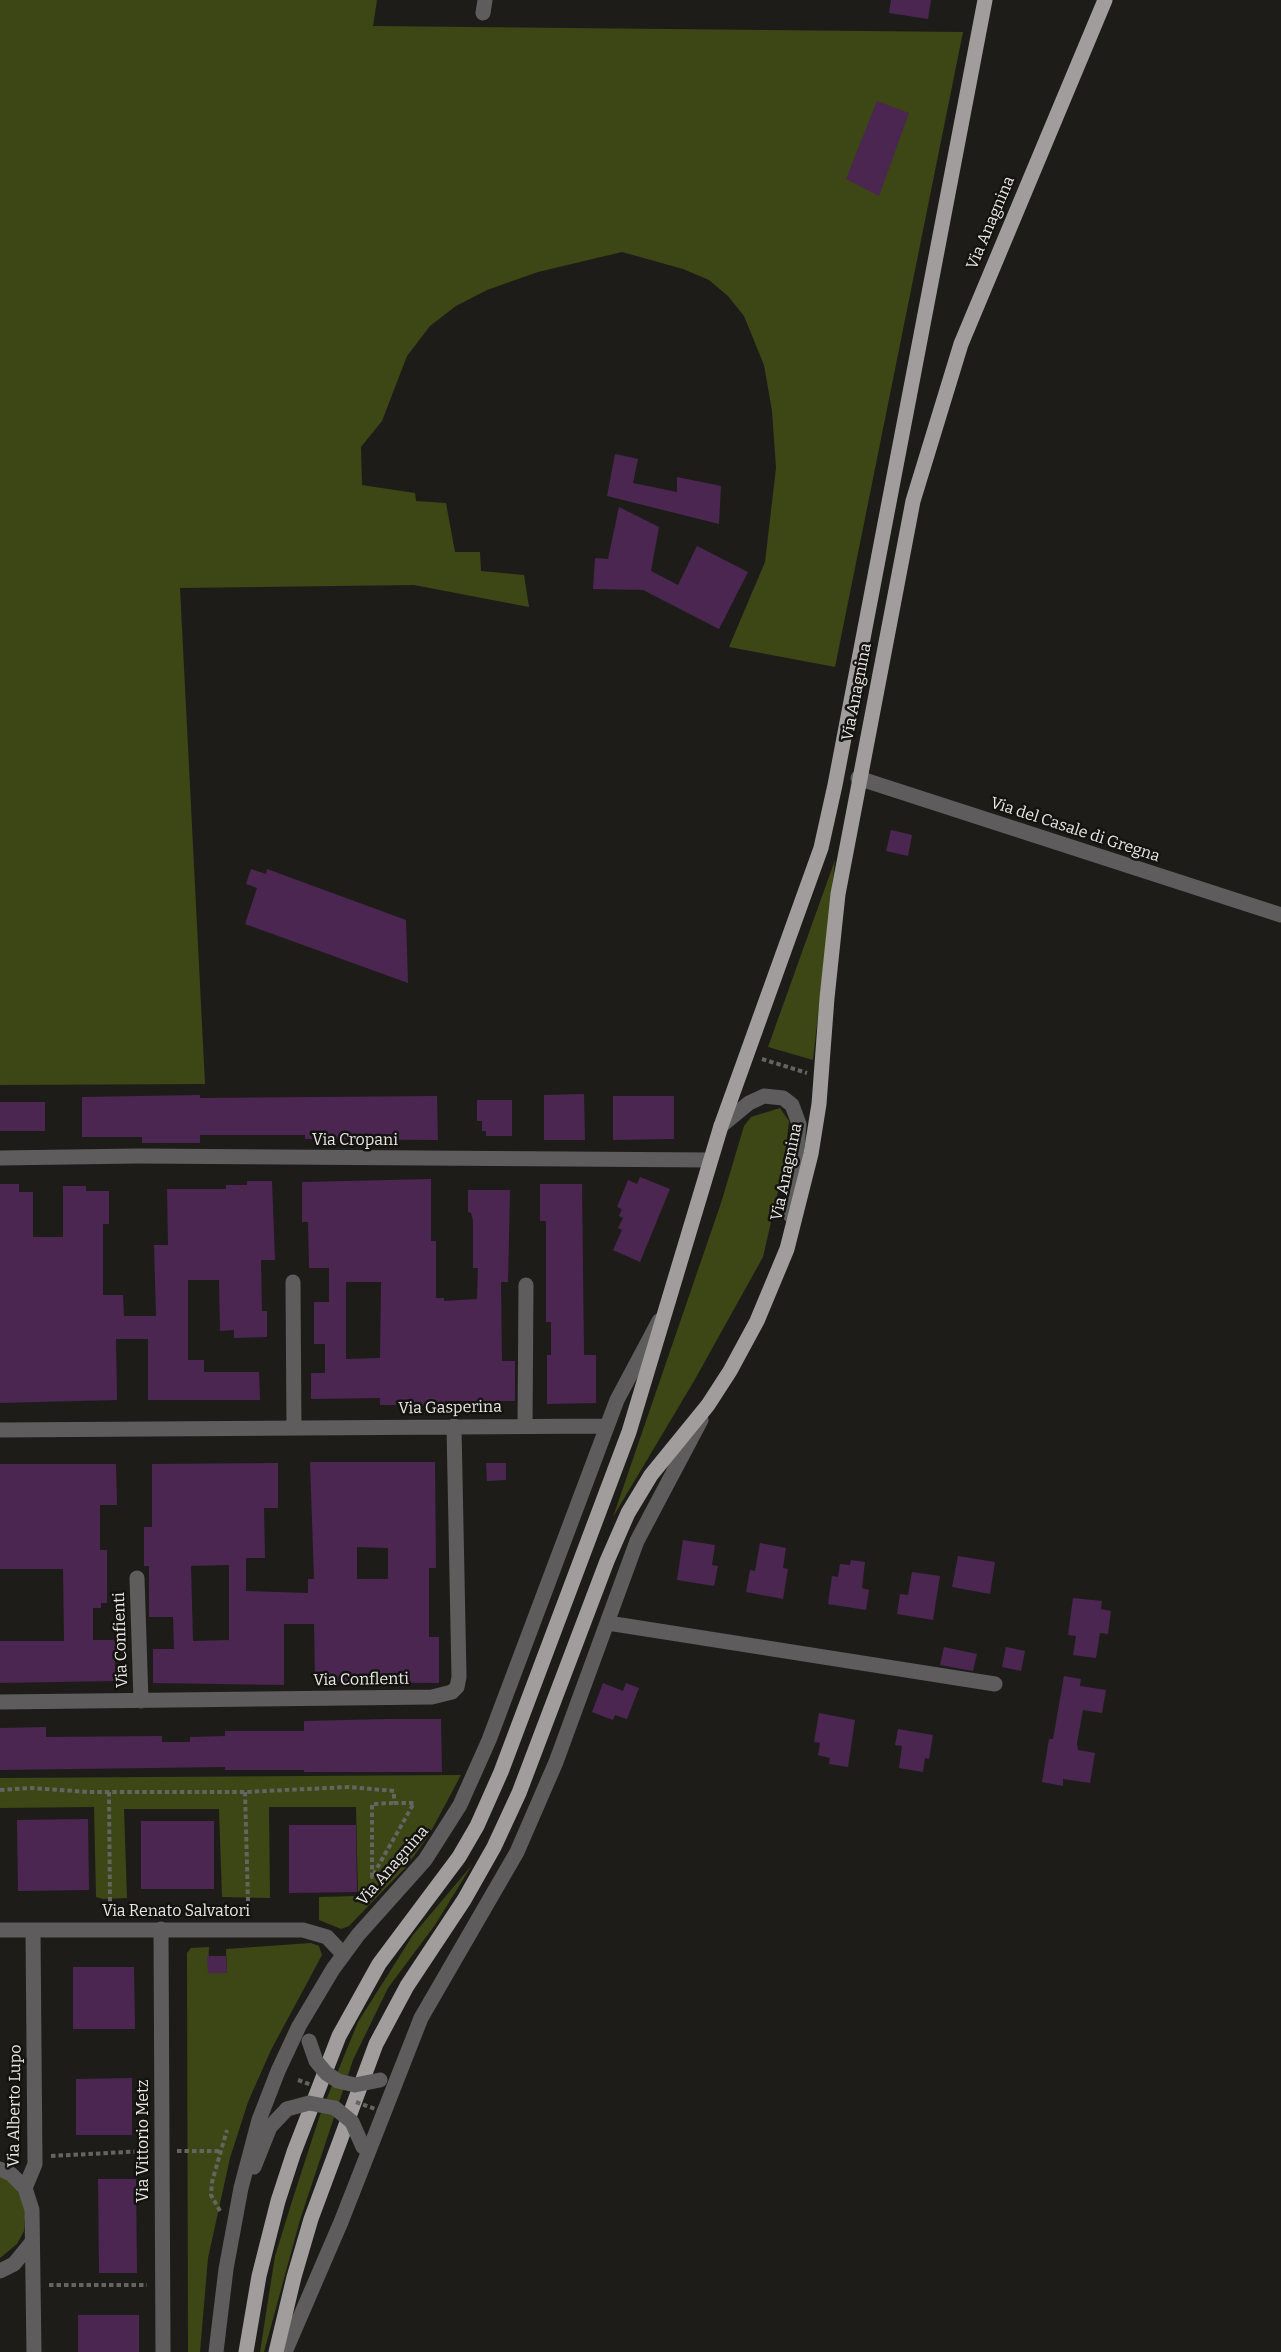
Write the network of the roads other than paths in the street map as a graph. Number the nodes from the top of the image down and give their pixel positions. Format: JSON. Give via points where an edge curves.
{"nodes":[{"id":1,"x":985,"y":0,"type":"edge"},
{"id":2,"x":1105,"y":0,"type":"edge"},
{"id":3,"x":858,"y":778,"type":"junction"},
{"id":4,"x":1281,"y":915,"type":"edge"},
{"id":5,"x":722,"y":1126,"type":"junction"},
{"id":6,"x":0,"y":1158,"type":"edge"},
{"id":7,"x":710,"y":1160,"type":"junction"},
{"id":8,"x":788,"y":1249,"type":"junction"},
{"id":9,"x":293,"y":1282,"type":"dead end"},
{"id":10,"x":526,"y":1285,"type":"dead end"},
{"id":11,"x":667,"y":1308,"type":"junction"},
{"id":12,"x":708,"y":1405,"type":"junction"},
{"id":13,"x":454,"y":1426,"type":"junction"},
{"id":14,"x":525,"y":1426,"type":"junction"},
{"id":15,"x":606,"y":1426,"type":"junction"},
{"id":16,"x":294,"y":1428,"type":"junction"},
{"id":17,"x":0,"y":1430,"type":"edge"},
{"id":18,"x":137,"y":1578,"type":"dead end"},
{"id":19,"x":608,"y":1623,"type":"junction"},
{"id":20,"x":995,"y":1684,"type":"dead end"},
{"id":21,"x":141,"y":1701,"type":"junction"},
{"id":22,"x":0,"y":1702,"type":"edge"},
{"id":23,"x":161,"y":1929,"type":"junction"},
{"id":24,"x":0,"y":1930,"type":"edge"},
{"id":25,"x":33,"y":1930,"type":"junction"},
{"id":26,"x":343,"y":1954,"type":"junction"},
{"id":27,"x":316,"y":1998,"type":"junction"},
{"id":28,"x":402,"y":2067,"type":"junction"},
{"id":29,"x":364,"y":2154,"type":"junction"},
{"id":30,"x":0,"y":2169,"type":"edge"},
{"id":31,"x":25,"y":2188,"type":"junction"},
{"id":32,"x":237,"y":2210,"type":"junction"},
{"id":33,"x":32,"y":2242,"type":"junction"},
{"id":34,"x":0,"y":2271,"type":"edge"},
{"id":35,"x":34,"y":2352,"type":"edge"},
{"id":36,"x":163,"y":2352,"type":"edge"},
{"id":37,"x":216,"y":2352,"type":"edge"},
{"id":38,"x":246,"y":2352,"type":"edge"},
{"id":39,"x":276,"y":2352,"type":"edge"},
{"id":40,"x":285,"y":2352,"type":"edge"}],
"edges":[{"from":1,"to":5,"type":"main road","name":"Via Anagnina","via":[[825,828],[806,895]]},
{"from":2,"to":3,"type":"main road","name":"Via Anagnina","via":[[980,297],[939,407],[913,501]]},
{"from":3,"to":4,"type":"street","name":"Via del Casale di Gregna"},
{"from":3,"to":8,"type":"main road","name":"Via Anagnina","via":[[833,931],[816,1124]]},
{"from":5,"to":7,"type":"main road","name":"Via Anagnina"},
{"from":5,"to":8,"type":"street","via":[[749,1103],[764,1096],[783,1098],[792,1105],[799,1124]]},
{"from":6,"to":7,"type":"street","name":"Via Cropani"},
{"from":7,"to":11,"type":"main road","name":"Via Anagnina"},
{"from":8,"to":12,"type":"main road","name":"Via Anagnina","via":[[751,1334]]},
{"from":9,"to":16,"type":"street"},
{"from":10,"to":14,"type":"street"},
{"from":11,"to":15,"type":"street","name":"Via Anagnina","via":[[636,1361]]},
{"from":11,"to":38,"type":"main road","name":"Via Anagnina","via":[[629,1432],[489,1802],[453,1866],[372,1975],[333,2050],[278,2201],[263,2256]]},
{"from":12,"to":19,"type":"street","name":"Via Anagnina","via":[[637,1541]]},
{"from":12,"to":39,"type":"main road","name":"Via Anagnina","via":[[663,1458],[628,1513],[498,1838],[376,2044],[311,2219]]},
{"from":13,"to":14,"type":"street","name":"Via Gasperina"},
{"from":13,"to":16,"type":"street","name":"Via Gasperina"},
{"from":13,"to":21,"type":"street","name":"Via Conflenti","via":[[459,1677],[452,1692],[432,1697]]},
{"from":14,"to":15,"type":"street","name":"Via Gasperina"},
{"from":15,"to":26,"type":"street","name":"Via Anagnina","via":[[489,1740],[460,1805],[425,1860]]},
{"from":16,"to":17,"type":"street","name":"Via Gasperina"},
{"from":18,"to":21,"type":"street","name":"Via Confienti"},
{"from":19,"to":20,"type":"street"},
{"from":19,"to":28,"type":"street","name":"Via Anagnina","via":[[532,1821],[503,1880],[427,2005]]},
{"from":21,"to":22,"type":"street","name":"Via Conflenti"},
{"from":23,"to":25,"type":"street","name":"Via Renato Salvatori"},
{"from":23,"to":26,"type":"street","name":"Via Renato Salvatori","via":[[309,1930],[327,1937]]},
{"from":23,"to":36,"type":"street","name":"Via Vittorio Metz"},
{"from":24,"to":25,"type":"street","name":"Via Renato Salvatori"},
{"from":25,"to":31,"type":"street","name":"Via Alberto Lupo","via":[[35,2157],[34,2171]]},
{"from":26,"to":27,"type":"street","name":"Via Anagnina"},
{"from":27,"to":28,"type":"street","bridge":true,"via":[[309,2041],[316,2061],[326,2073],[355,2085],[380,2080]]},
{"from":27,"to":32,"type":"street","name":"Via Anagnina","via":[[265,2102]]},
{"from":28,"to":29,"type":"street","name":"Via Anagnina"},
{"from":29,"to":32,"type":"street","bridge":true,"via":[[352,2122],[335,2108],[309,2103],[287,2109],[270,2127]]},
{"from":29,"to":40,"type":"street","name":"Via Anagnina"},
{"from":30,"to":31,"type":"street"},
{"from":31,"to":33,"type":"street","name":"Via Alberto Lupo","via":[[32,2210]]},
{"from":32,"to":37,"type":"street","name":"Via Anagnina"},
{"from":33,"to":34,"type":"street","via":[[14,2264]]},
{"from":33,"to":35,"type":"street","name":"Via Alberto Lupo"}]}
